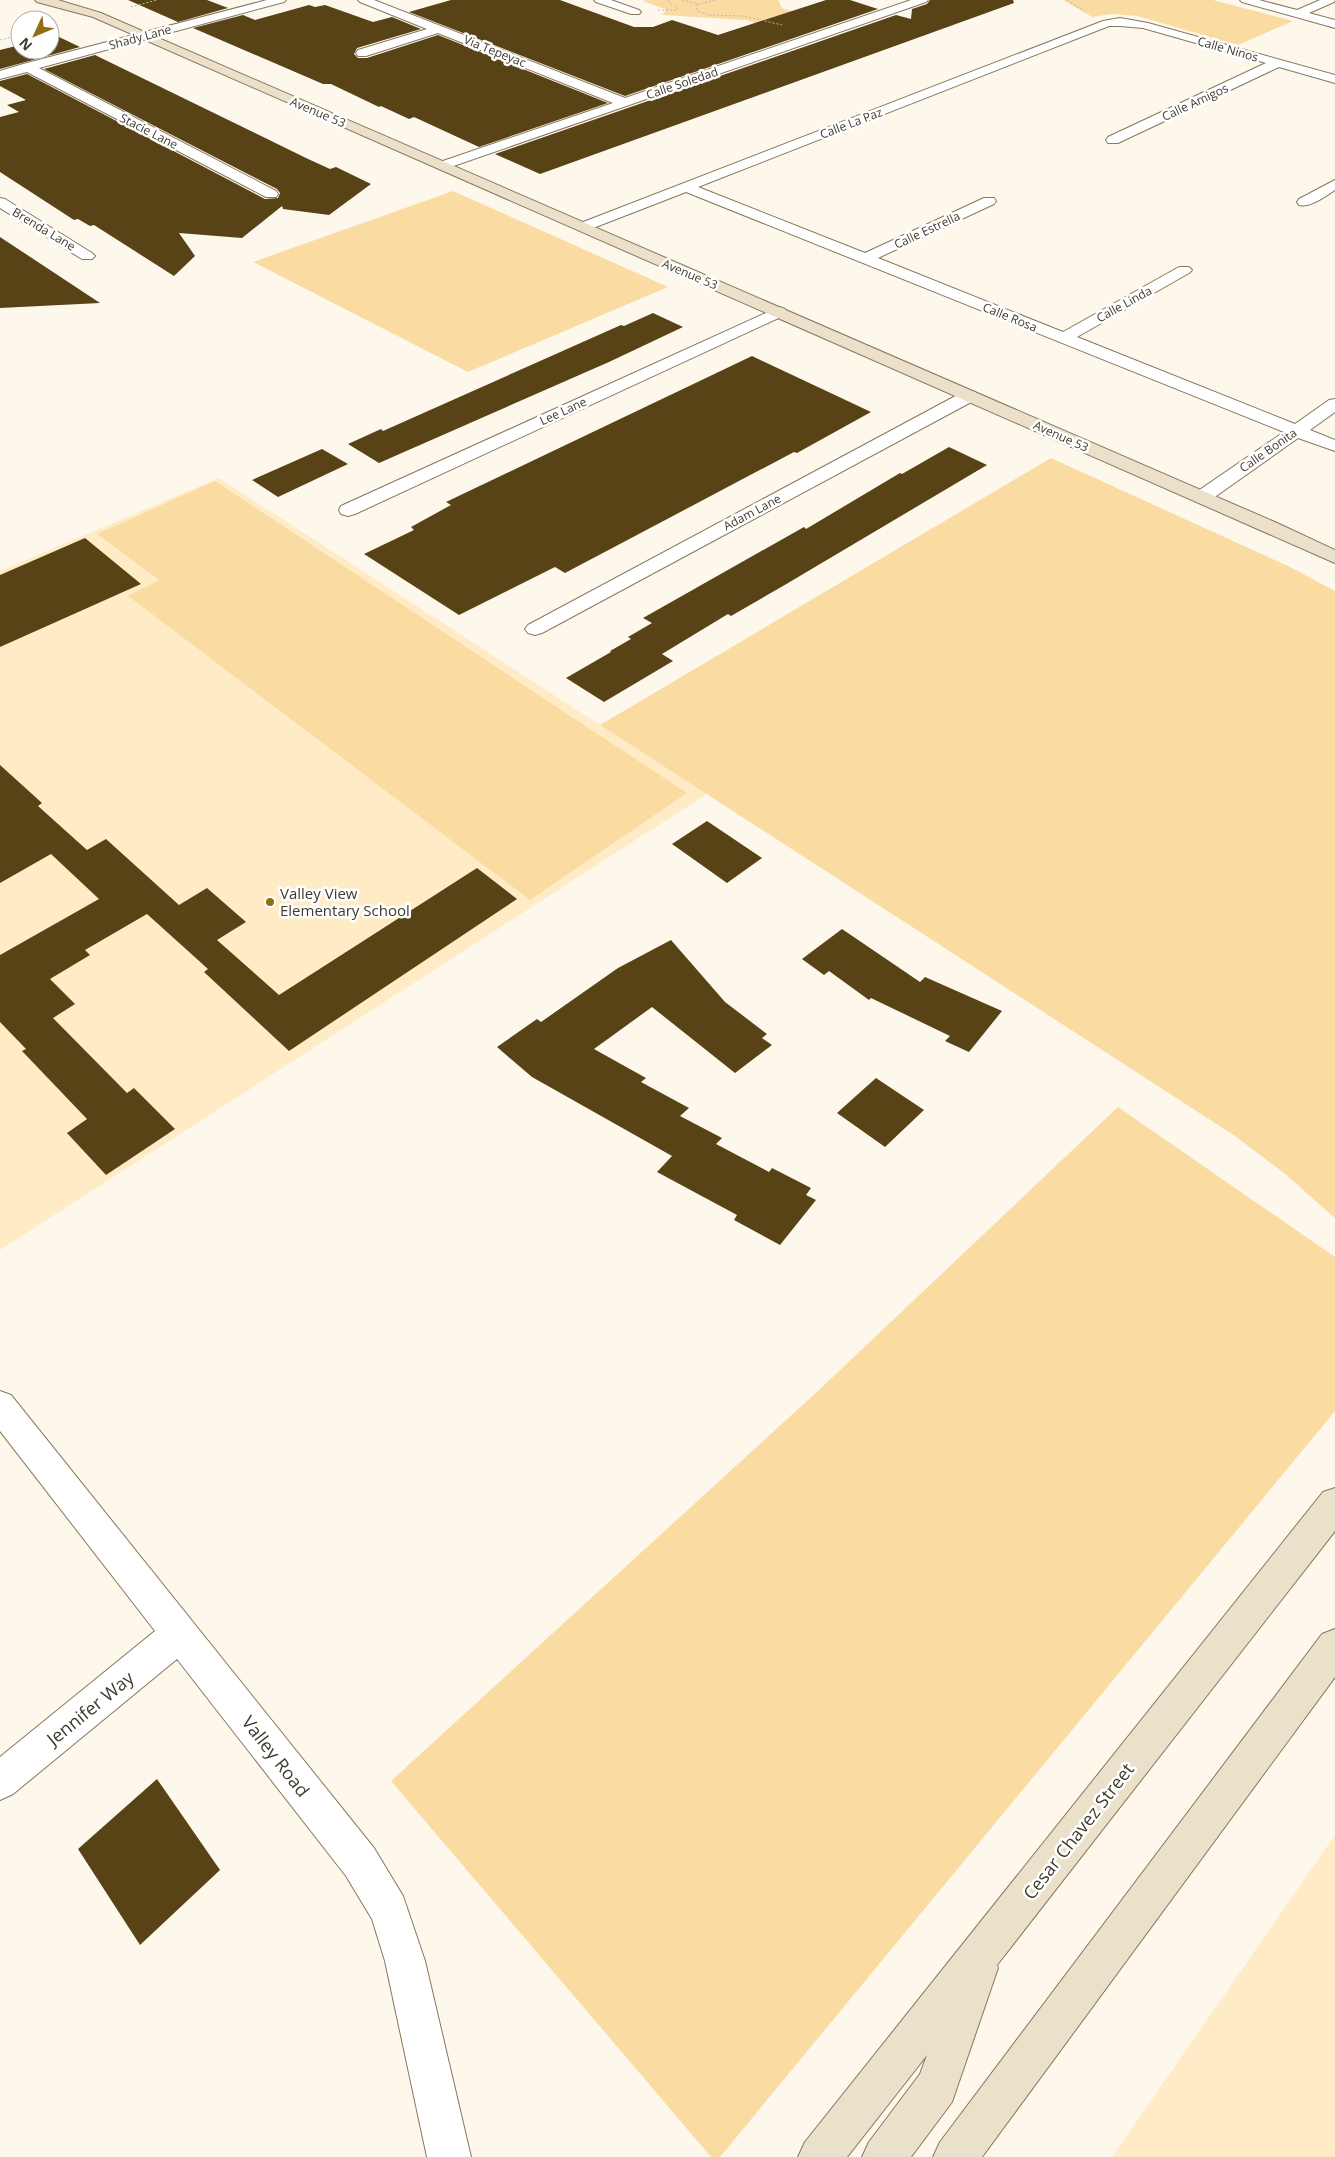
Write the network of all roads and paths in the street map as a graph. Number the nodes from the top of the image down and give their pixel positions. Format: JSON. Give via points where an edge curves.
{"nodes":[{"id":1,"x":40,"y":0,"type":"edge"},
{"id":2,"x":280,"y":0,"type":"edge"},
{"id":3,"x":364,"y":0,"type":"edge"},
{"id":4,"x":600,"y":0,"type":"edge"},
{"id":5,"x":669,"y":0,"type":"edge"},
{"id":6,"x":682,"y":0,"type":"edge"},
{"id":7,"x":716,"y":0,"type":"edge"},
{"id":8,"x":922,"y":0,"type":"edge"},
{"id":9,"x":1246,"y":0,"type":"edge"},
{"id":10,"x":1330,"y":0,"type":"edge"},
{"id":11,"x":697,"y":4,"type":"junction"},
{"id":12,"x":635,"y":12,"type":"joint"},
{"id":13,"x":1298,"y":14,"type":"junction"},
{"id":14,"x":1120,"y":22,"type":"joint"},
{"id":15,"x":1335,"y":24,"type":"edge"},
{"id":16,"x":837,"y":29,"type":"junction"},
{"id":17,"x":439,"y":30,"type":"junction"},
{"id":18,"x":144,"y":36,"type":"junction"},
{"id":19,"x":362,"y":53,"type":"dead end"},
{"id":20,"x":1277,"y":63,"type":"junction"},
{"id":21,"x":27,"y":68,"type":"junction"},
{"id":22,"x":0,"y":75,"type":"edge"},
{"id":23,"x":1335,"y":79,"type":"edge"},
{"id":24,"x":625,"y":103,"type":"junction"},
{"id":25,"x":1113,"y":140,"type":"dead end"},
{"id":26,"x":442,"y":166,"type":"junction"},
{"id":27,"x":1335,"y":184,"type":"edge"},
{"id":28,"x":686,"y":187,"type":"junction"},
{"id":29,"x":271,"y":194,"type":"dead end"},
{"id":30,"x":989,"y":200,"type":"dead end"},
{"id":31,"x":0,"y":202,"type":"edge"},
{"id":32,"x":1304,"y":202,"type":"dead end"},
{"id":33,"x":583,"y":227,"type":"junction"},
{"id":34,"x":87,"y":256,"type":"dead end"},
{"id":35,"x":865,"y":259,"type":"junction"},
{"id":36,"x":1184,"y":270,"type":"dead end"},
{"id":37,"x":779,"y":312,"type":"junction"},
{"id":38,"x":1064,"y":338,"type":"junction"},
{"id":39,"x":969,"y":396,"type":"junction"},
{"id":40,"x":1335,"y":404,"type":"edge"},
{"id":41,"x":1296,"y":431,"type":"junction"},
{"id":42,"x":1335,"y":446,"type":"edge"},
{"id":43,"x":1202,"y":497,"type":"junction"},
{"id":44,"x":348,"y":510,"type":"dead end"},
{"id":45,"x":1335,"y":557,"type":"edge"},
{"id":46,"x":535,"y":629,"type":"dead end"},
{"id":47,"x":0,"y":1406,"type":"edge"},
{"id":48,"x":1335,"y":1504,"type":"edge"},
{"id":49,"x":180,"y":1634,"type":"junction"},
{"id":50,"x":1335,"y":1647,"type":"edge"},
{"id":51,"x":0,"y":1781,"type":"edge"},
{"id":52,"x":985,"y":1948,"type":"junction"},
{"id":53,"x":449,"y":2157,"type":"edge"},
{"id":54,"x":820,"y":2157,"type":"edge"},
{"id":55,"x":884,"y":2157,"type":"edge"},
{"id":56,"x":955,"y":2157,"type":"edge"}],
"edges":[{"from":1,"to":18,"type":"street","name":"Avenue 53","via":[[80,9]]},
{"from":2,"to":18,"type":"street","name":"Shady Lane"},
{"from":3,"to":17,"type":"street","name":"Via Tepeyac"},
{"from":4,"to":12,"type":"street"},
{"from":5,"to":12,"type":"path","via":[[677,10]]},
{"from":6,"to":11,"type":"path"},
{"from":7,"to":11,"type":"path"},
{"from":8,"to":16,"type":"street","name":"Calle Soledad"},
{"from":9,"to":13,"type":"street"},
{"from":10,"to":13,"type":"street"},
{"from":11,"to":16,"type":"path","via":[[696,11],[709,15],[744,16],[782,25],[817,23]]},
{"from":13,"to":15,"type":"street"},
{"from":14,"to":20,"type":"street","name":"Calle Ninos"},
{"from":14,"to":28,"type":"street","name":"Calle La Paz","via":[[1107,23]]},
{"from":16,"to":24,"type":"street","name":"Calle Soledad"},
{"from":17,"to":19,"type":"street"},
{"from":17,"to":24,"type":"street","name":"Via Tepeyac"},
{"from":18,"to":21,"type":"street","name":"Shady Lane"},
{"from":18,"to":26,"type":"street","name":"Avenue 53"},
{"from":20,"to":23,"type":"street","name":"Calle Ninos"},
{"from":20,"to":25,"type":"street","name":"Calle Amigos"},
{"from":21,"to":22,"type":"street","name":"Shady Lane"},
{"from":21,"to":29,"type":"street","name":"Stacie Lane"},
{"from":24,"to":26,"type":"street","name":"Calle Soledad"},
{"from":26,"to":33,"type":"street","name":"Avenue 53"},
{"from":27,"to":32,"type":"street"},
{"from":28,"to":33,"type":"street","name":"Calle La Paz"},
{"from":28,"to":35,"type":"street","name":"Calle Rosa"},
{"from":30,"to":35,"type":"street","name":"Calle Estrella"},
{"from":31,"to":34,"type":"street","name":"Brenda Lane"},
{"from":33,"to":37,"type":"street","name":"Avenue 53"},
{"from":35,"to":38,"type":"street","name":"Calle Rosa"},
{"from":36,"to":38,"type":"street","name":"Calle Linda"},
{"from":37,"to":39,"type":"street","name":"Avenue 53"},
{"from":37,"to":44,"type":"street","name":"Lee Lane"},
{"from":38,"to":41,"type":"street","name":"Calle Rosa"},
{"from":39,"to":43,"type":"street","name":"Avenue 53"},
{"from":39,"to":46,"type":"street","name":"Adam Lane"},
{"from":40,"to":41,"type":"street","name":"Calle Bonita"},
{"from":41,"to":42,"type":"street","name":"Calle Rosa"},
{"from":41,"to":43,"type":"street","name":"Calle Bonita"},
{"from":43,"to":45,"type":"street","name":"Avenue 53"},
{"from":47,"to":49,"type":"street","name":"Valley Road"},
{"from":48,"to":52,"type":"street","name":"Cesar Chavez Street"},
{"from":49,"to":51,"type":"street","name":"Jennifer Way"},
{"from":49,"to":53,"type":"street","name":"Valley Road","via":[[360,1862],[388,1910],[405,1961]]},
{"from":50,"to":56,"type":"street"},
{"from":52,"to":54,"type":"street","name":"Cesar Chavez Street"},
{"from":52,"to":55,"type":"street","via":[[937,2087]]}]}
